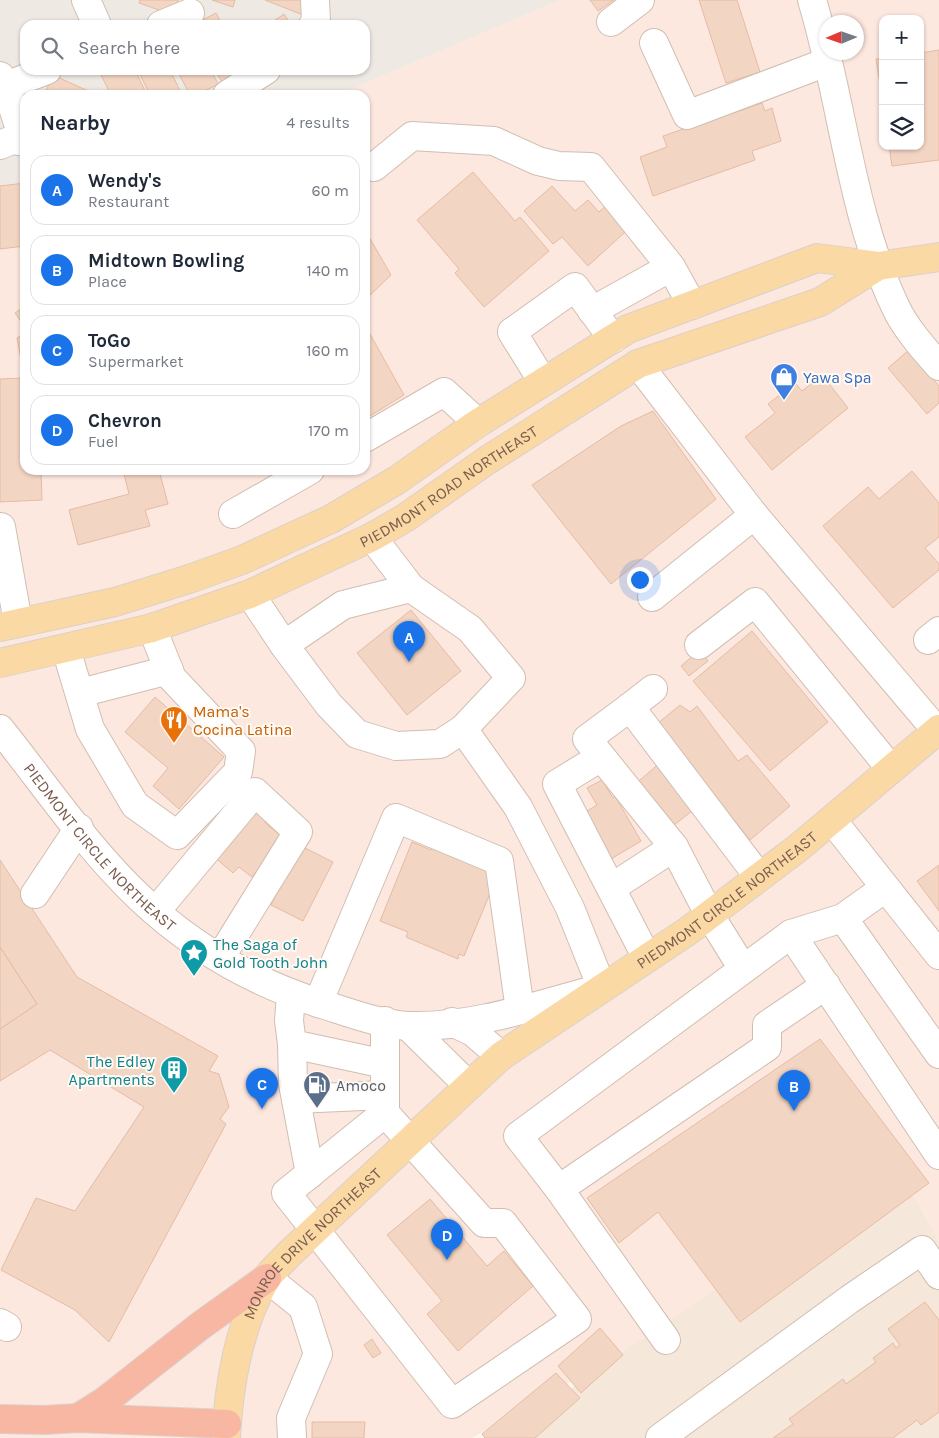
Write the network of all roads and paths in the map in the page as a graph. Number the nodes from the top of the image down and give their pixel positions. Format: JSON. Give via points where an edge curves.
{"nodes":[{"id":1,"x":86,"y":0,"type":"edge"},
{"id":2,"x":315,"y":0,"type":"edge"},
{"id":3,"x":640,"y":0,"type":"edge"},
{"id":4,"x":812,"y":0,"type":"edge"},
{"id":5,"x":190,"y":13,"type":"dead end"},
{"id":6,"x":95,"y":20,"type":"edge"},
{"id":7,"x":173,"y":20,"type":"edge"},
{"id":8,"x":316,"y":20,"type":"edge"},
{"id":9,"x":611,"y":22,"type":"dead end"},
{"id":10,"x":654,"y":43,"type":"dead end"},
{"id":11,"x":827,"y":62,"type":"junction"},
{"id":12,"x":27,"y":75,"type":"edge"},
{"id":13,"x":258,"y":75,"type":"edge"},
{"id":14,"x":3,"y":81,"type":"edge"},
{"id":15,"x":235,"y":90,"type":"edge"},
{"id":16,"x":16,"y":143,"type":"edge"},
{"id":17,"x":374,"y":167,"type":"dead end"},
{"id":18,"x":939,"y":257,"type":"edge"},
{"id":19,"x":878,"y":266,"type":"junction"},
{"id":20,"x":671,"y":267,"type":"junction"},
{"id":21,"x":692,"y":305,"type":"junction"},
{"id":22,"x":592,"y":311,"type":"junction"},
{"id":23,"x":613,"y":339,"type":"junction"},
{"id":24,"x":638,"y":364,"type":"junction"},
{"id":25,"x":939,"y":366,"type":"edge"},
{"id":26,"x":543,"y":382,"type":"junction"},
{"id":27,"x":478,"y":423,"type":"junction"},
{"id":28,"x":370,"y":435,"type":"edge"},
{"id":29,"x":301,"y":475,"type":"edge"},
{"id":30,"x":234,"y":514,"type":"dead end"},
{"id":31,"x":754,"y":515,"type":"junction"},
{"id":32,"x":1,"y":527,"type":"dead end"},
{"id":33,"x":372,"y":537,"type":"junction"},
{"id":34,"x":411,"y":588,"type":"junction"},
{"id":35,"x":250,"y":594,"type":"junction"},
{"id":36,"x":652,"y":597,"type":"dead end"},
{"id":37,"x":9,"y":625,"type":"edge"},
{"id":38,"x":152,"y":628,"type":"junction"},
{"id":39,"x":284,"y":644,"type":"junction"},
{"id":40,"x":699,"y":645,"type":"dead end"},
{"id":41,"x":66,"y":649,"type":"junction"},
{"id":42,"x":0,"y":664,"type":"edge"},
{"id":43,"x":169,"y":670,"type":"junction"},
{"id":44,"x":653,"y":689,"type":"dead end"},
{"id":45,"x":80,"y":693,"type":"junction"},
{"id":46,"x":630,"y":707,"type":"junction"},
{"id":47,"x":0,"y":728,"type":"edge"},
{"id":48,"x":463,"y":729,"type":"junction"},
{"id":49,"x":938,"y":730,"type":"edge"},
{"id":50,"x":9,"y":744,"type":"edge"},
{"id":51,"x":601,"y":758,"type":"junction"},
{"id":52,"x":891,"y":770,"type":"junction"},
{"id":53,"x":832,"y":820,"type":"junction"},
{"id":54,"x":79,"y":828,"type":"junction"},
{"id":55,"x":674,"y":847,"type":"junction"},
{"id":56,"x":759,"y":877,"type":"junction"},
{"id":57,"x":611,"y":888,"type":"junction"},
{"id":58,"x":885,"y":888,"type":"junction"},
{"id":59,"x":35,"y":894,"type":"dead end"},
{"id":60,"x":156,"y":911,"type":"junction"},
{"id":61,"x":709,"y":914,"type":"junction"},
{"id":62,"x":842,"y":918,"type":"junction"},
{"id":63,"x":791,"y":934,"type":"junction"},
{"id":64,"x":939,"y":955,"type":"edge"},
{"id":65,"x":220,"y":958,"type":"junction"},
{"id":66,"x":647,"y":958,"type":"junction"},
{"id":67,"x":743,"y":969,"type":"junction"},
{"id":68,"x":826,"y":985,"type":"junction"},
{"id":69,"x":602,"y":988,"type":"junction"},
{"id":70,"x":291,"y":994,"type":"junction"},
{"id":71,"x":318,"y":1003,"type":"junction"},
{"id":72,"x":520,"y":1010,"type":"junction"},
{"id":73,"x":452,"y":1022,"type":"junction"},
{"id":74,"x":397,"y":1023,"type":"junction"},
{"id":75,"x":292,"y":1044,"type":"junction"},
{"id":76,"x":939,"y":1054,"type":"edge"},
{"id":77,"x":501,"y":1056,"type":"junction"},
{"id":78,"x":385,"y":1064,"type":"junction"},
{"id":79,"x":468,"y":1085,"type":"junction"},
{"id":80,"x":296,"y":1099,"type":"junction"},
{"id":81,"x":385,"y":1104,"type":"junction"},
{"id":82,"x":410,"y":1139,"type":"junction"},
{"id":83,"x":939,"y":1155,"type":"edge"},
{"id":84,"x":310,"y":1174,"type":"junction"},
{"id":85,"x":558,"y":1189,"type":"junction"},
{"id":86,"x":315,"y":1230,"type":"junction"},
{"id":87,"x":939,"y":1275,"type":"edge"},
{"id":88,"x":267,"y":1278,"type":"junction"},
{"id":89,"x":666,"y":1340,"type":"dead end"},
{"id":90,"x":78,"y":1418,"type":"junction"},
{"id":91,"x":0,"y":1419,"type":"edge"},
{"id":92,"x":226,"y":1431,"type":"edge"},
{"id":93,"x":292,"y":1438,"type":"edge"},
{"id":94,"x":660,"y":1438,"type":"edge"}],
"edges":[{"from":1,"to":6,"type":"street"},
{"from":2,"to":8,"type":"street"},
{"from":3,"to":9,"type":"street"},
{"from":4,"to":11,"type":"street"},
{"from":5,"to":7,"type":"street"},
{"from":10,"to":11,"type":"street","via":[[687,115]]},
{"from":11,"to":19,"type":"street","via":[[853,179]]},
{"from":12,"to":14,"type":"street"},
{"from":13,"to":15,"type":"street"},
{"from":14,"to":16,"type":"street"},
{"from":17,"to":20,"type":"street","via":[[412,136],[494,140],[538,161],[559,166],[591,167]]},
{"from":18,"to":19,"type":"main road","name":"PIEDMONT ROAD NORTHEAST"},
{"from":19,"to":21,"type":"main road","name":"PIEDMONT ROAD NORTHEAST","via":[[817,258]]},
{"from":19,"to":24,"type":"main road","name":"PIEDMONT ROAD NORTHEAST","via":[[820,302]]},
{"from":19,"to":25,"type":"street","via":[[896,310]]},
{"from":20,"to":21,"type":"street"},
{"from":20,"to":22,"type":"street"},
{"from":21,"to":23,"type":"main road","name":"PIEDMONT ROAD NORTHEAST","via":[[628,329]]},
{"from":22,"to":23,"type":"street"},
{"from":22,"to":26,"type":"street","via":[[575,287],[512,332]]},
{"from":23,"to":26,"type":"main road","name":"PIEDMONT ROAD NORTHEAST"},
{"from":24,"to":31,"type":"street"},
{"from":24,"to":33,"type":"main road","name":"PIEDMONT ROAD NORTHEAST"},
{"from":26,"to":27,"type":"main road","name":"PIEDMONT ROAD NORTHEAST"},
{"from":27,"to":28,"type":"street","via":[[444,392]]},
{"from":27,"to":37,"type":"main road","name":"PIEDMONT ROAD NORTHEAST","via":[[397,480],[331,519],[242,560],[142,594]]},
{"from":29,"to":30,"type":"street"},
{"from":31,"to":36,"type":"street"},
{"from":31,"to":49,"type":"street"},
{"from":32,"to":37,"type":"street"},
{"from":33,"to":34,"type":"street"},
{"from":33,"to":35,"type":"main road","name":"PIEDMONT ROAD NORTHEAST"},
{"from":34,"to":39,"type":"street","via":[[343,605]]},
{"from":34,"to":48,"type":"street","via":[[470,629],[511,678]]},
{"from":35,"to":38,"type":"main road","name":"PIEDMONT ROAD NORTHEAST"},
{"from":35,"to":39,"type":"street"},
{"from":38,"to":41,"type":"main road","name":"PIEDMONT ROAD NORTHEAST"},
{"from":38,"to":43,"type":"street"},
{"from":39,"to":48,"type":"street","via":[[329,705],[357,734],[396,746],[440,744]]},
{"from":40,"to":52,"type":"street","via":[[755,602]]},
{"from":41,"to":42,"type":"main road","name":"PIEDMONT ROAD NORTHEAST"},
{"from":41,"to":45,"type":"street"},
{"from":43,"to":45,"type":"street"},
{"from":43,"to":45,"type":"street","via":[[172,678],[241,751],[238,772],[177,835],[135,804],[90,729]]},
{"from":44,"to":46,"type":"street"},
{"from":46,"to":51,"type":"street","via":[[587,739]]},
{"from":46,"to":56,"type":"street"},
{"from":47,"to":50,"type":"street","name":"PIEDMONT CIRCLE NORTHEAST"},
{"from":48,"to":69,"type":"street","via":[[518,807],[570,908]]},
{"from":49,"to":52,"type":"main road","name":"PIEDMONT CIRCLE NORTHEAST"},
{"from":50,"to":54,"type":"street","name":"PIEDMONT CIRCLE NORTHEAST"},
{"from":51,"to":55,"type":"street"},
{"from":51,"to":57,"type":"street","via":[[558,784]]},
{"from":52,"to":53,"type":"main road","name":"PIEDMONT CIRCLE NORTHEAST"},
{"from":53,"to":56,"type":"main road","name":"PIEDMONT CIRCLE NORTHEAST"},
{"from":53,"to":58,"type":"street"},
{"from":54,"to":59,"type":"street"},
{"from":54,"to":60,"type":"street","name":"PIEDMONT CIRCLE NORTHEAST","via":[[107,862]]},
{"from":55,"to":57,"type":"street"},
{"from":55,"to":61,"type":"street"},
{"from":56,"to":61,"type":"main road","name":"PIEDMONT CIRCLE NORTHEAST"},
{"from":57,"to":66,"type":"street"},
{"from":58,"to":62,"type":"street"},
{"from":58,"to":64,"type":"street"},
{"from":60,"to":65,"type":"street","name":"PIEDMONT CIRCLE NORTHEAST","via":[[184,935]]},
{"from":60,"to":65,"type":"street","via":[[255,792],[298,832]]},
{"from":61,"to":66,"type":"main road","name":"PIEDMONT CIRCLE NORTHEAST"},
{"from":61,"to":67,"type":"street"},
{"from":62,"to":63,"type":"street"},
{"from":62,"to":76,"type":"street"},
{"from":63,"to":67,"type":"street"},
{"from":63,"to":68,"type":"street"},
{"from":65,"to":70,"type":"street","name":"PIEDMONT CIRCLE NORTHEAST"},
{"from":66,"to":69,"type":"main road","name":"PIEDMONT CIRCLE NORTHEAST"},
{"from":67,"to":85,"type":"street","via":[[518,1136]]},
{"from":68,"to":83,"type":"street"},
{"from":68,"to":85,"type":"street","via":[[767,1025],[767,1047]]},
{"from":69,"to":72,"type":"street","name":"PIEDMONT CIRCLE NORTHEAST"},
{"from":69,"to":77,"type":"main road","name":"PIEDMONT CIRCLE NORTHEAST"},
{"from":70,"to":71,"type":"street","name":"PIEDMONT CIRCLE NORTHEAST"},
{"from":70,"to":75,"type":"street","via":[[288,1021]]},
{"from":71,"to":72,"type":"street","via":[[396,818],[499,860]]},
{"from":71,"to":74,"type":"street","name":"PIEDMONT CIRCLE NORTHEAST"},
{"from":72,"to":73,"type":"street","name":"PIEDMONT CIRCLE NORTHEAST"},
{"from":73,"to":74,"type":"street","name":"PIEDMONT CIRCLE NORTHEAST"},
{"from":73,"to":77,"type":"street","via":[[473,1032]]},
{"from":74,"to":78,"type":"street"},
{"from":74,"to":79,"type":"street"},
{"from":75,"to":78,"type":"street"},
{"from":75,"to":80,"type":"street"},
{"from":77,"to":79,"type":"main road","name":"PIEDMONT CIRCLE NORTHEAST"},
{"from":78,"to":81,"type":"street"},
{"from":79,"to":82,"type":"main road","name":"MONROE DRIVE NORTHEAST"},
{"from":80,"to":81,"type":"street"},
{"from":80,"to":84,"type":"street"},
{"from":81,"to":82,"type":"street"},
{"from":81,"to":84,"type":"street"},
{"from":82,"to":86,"type":"main road","name":"MONROE DRIVE NORTHEAST"},
{"from":82,"to":86,"type":"street","via":[[484,1223],[503,1223],[577,1319],[452,1404]]},
{"from":84,"to":86,"type":"street","via":[[286,1193]]},
{"from":85,"to":89,"type":"street"},
{"from":86,"to":88,"type":"main road","name":"MONROE DRIVE NORTHEAST"},
{"from":87,"to":94,"type":"street","via":[[922,1250]]},
{"from":88,"to":90,"type":"highway"},
{"from":88,"to":92,"type":"main road","name":"MONROE DRIVE NORTHEAST","via":[[246,1324],[236,1358]]},
{"from":88,"to":93,"type":"street","via":[[304,1307],[318,1354],[291,1418]]},
{"from":90,"to":91,"type":"highway"},
{"from":90,"to":92,"type":"highway"}]}
